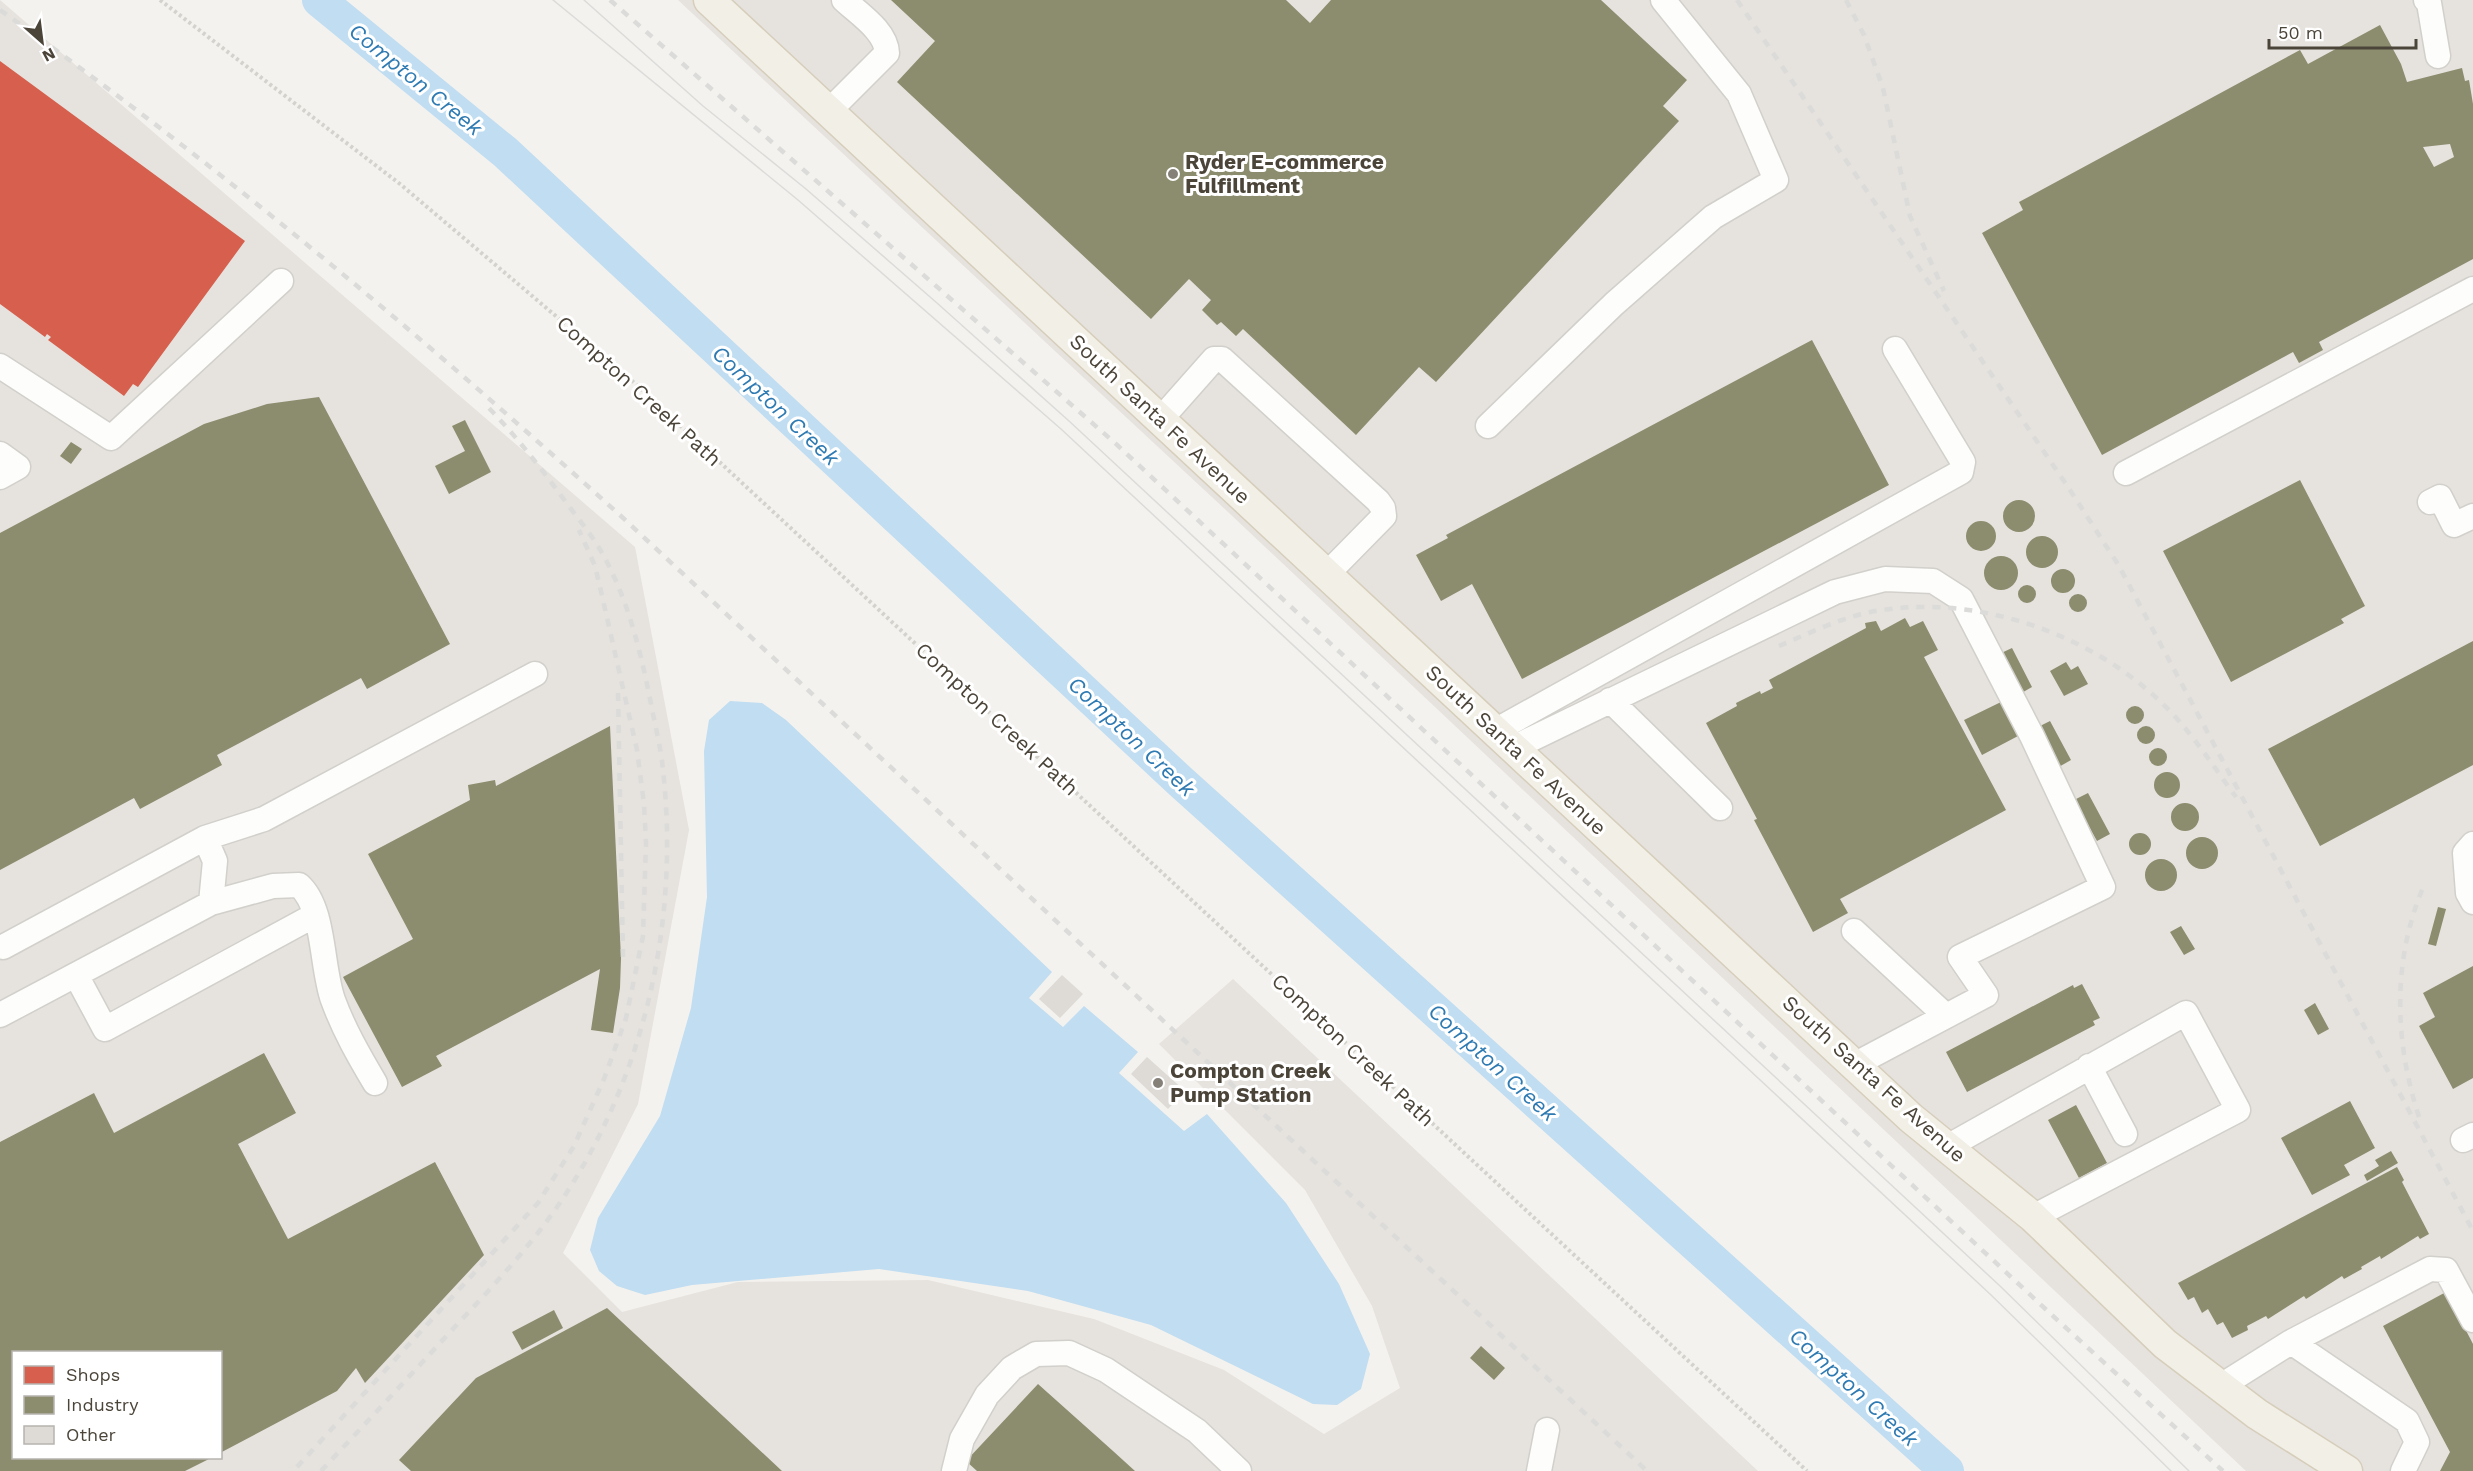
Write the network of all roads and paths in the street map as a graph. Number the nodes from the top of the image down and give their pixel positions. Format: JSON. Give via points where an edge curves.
{"nodes":[{"id":1,"x":160,"y":0,"type":"edge"},
{"id":2,"x":709,"y":0,"type":"edge"},
{"id":3,"x":844,"y":0,"type":"edge"},
{"id":4,"x":1663,"y":0,"type":"edge"},
{"id":5,"x":2426,"y":0,"type":"edge"},
{"id":6,"x":2438,"y":56,"type":"dead end"},
{"id":7,"x":829,"y":111,"type":"junction"},
{"id":8,"x":281,"y":280,"type":"dead end"},
{"id":9,"x":2473,"y":289,"type":"edge"},
{"id":10,"x":1895,"y":349,"type":"dead end"},
{"id":11,"x":0,"y":366,"type":"edge"},
{"id":12,"x":1160,"y":420,"type":"junction"},
{"id":13,"x":1488,"y":426,"type":"dead end"},
{"id":14,"x":0,"y":454,"type":"edge"},
{"id":15,"x":2126,"y":473,"type":"dead end"},
{"id":16,"x":0,"y":477,"type":"edge"},
{"id":17,"x":2430,"y":502,"type":"dead end"},
{"id":18,"x":2473,"y":516,"type":"edge"},
{"id":19,"x":1327,"y":574,"type":"junction"},
{"id":20,"x":535,"y":674,"type":"dead end"},
{"id":21,"x":1610,"y":700,"type":"junction"},
{"id":22,"x":1504,"y":739,"type":"junction"},
{"id":23,"x":1719,"y":808,"type":"dead end"},
{"id":24,"x":205,"y":838,"type":"junction"},
{"id":25,"x":2473,"y":844,"type":"edge"},
{"id":26,"x":2473,"y":902,"type":"edge"},
{"id":27,"x":211,"y":903,"type":"junction"},
{"id":28,"x":315,"y":915,"type":"junction"},
{"id":29,"x":1854,"y":931,"type":"dead end"},
{"id":30,"x":3,"y":947,"type":"dead end"},
{"id":31,"x":76,"y":975,"type":"junction"},
{"id":32,"x":0,"y":1015,"type":"edge"},
{"id":33,"x":1946,"y":1016,"type":"junction"},
{"id":34,"x":1854,"y":1065,"type":"junction"},
{"id":35,"x":2090,"y":1066,"type":"junction"},
{"id":36,"x":375,"y":1083,"type":"dead end"},
{"id":37,"x":2125,"y":1134,"type":"dead end"},
{"id":38,"x":1948,"y":1146,"type":"junction"},
{"id":39,"x":2033,"y":1217,"type":"junction"},
{"id":40,"x":2473,"y":1320,"type":"edge"},
{"id":41,"x":2291,"y":1342,"type":"junction"},
{"id":42,"x":2222,"y":1386,"type":"junction"},
{"id":43,"x":1547,"y":1430,"type":"dead end"},
{"id":44,"x":954,"y":1471,"type":"edge"},
{"id":45,"x":1239,"y":1471,"type":"edge"},
{"id":46,"x":1539,"y":1471,"type":"edge"},
{"id":47,"x":1807,"y":1471,"type":"edge"},
{"id":48,"x":2347,"y":1471,"type":"edge"},
{"id":49,"x":2403,"y":1471,"type":"edge"}],
"edges":[{"from":1,"to":47,"type":"path","name":"Compton Creek Path","via":[[400,184],[629,378]]},
{"from":2,"to":7,"type":"main road","name":"South Santa Fe Avenue"},
{"from":3,"to":7,"type":"street","via":[[880,34],[887,53]]},
{"from":4,"to":13,"type":"street","via":[[1738,94],[1776,180],[1713,217],[1614,304]]},
{"from":5,"to":6,"type":"street"},
{"from":7,"to":12,"type":"main road","name":"South Santa Fe Avenue"},
{"from":8,"to":11,"type":"street","via":[[111,438]]},
{"from":9,"to":15,"type":"street"},
{"from":10,"to":22,"type":"street","via":[[1963,462],[1961,472]]},
{"from":12,"to":19,"type":"main road","name":"South Santa Fe Avenue"},
{"from":12,"to":19,"type":"street","via":[[1214,359],[1222,359],[1361,485],[1378,501],[1384,516]]},
{"from":14,"to":16,"type":"street","via":[[18,467]]},
{"from":17,"to":18,"type":"street","via":[[2440,497],[2454,525]]},
{"from":19,"to":22,"type":"main road","name":"South Santa Fe Avenue"},
{"from":20,"to":24,"type":"street","via":[[264,819]]},
{"from":21,"to":22,"type":"street"},
{"from":21,"to":23,"type":"street"},
{"from":21,"to":33,"type":"street","via":[[1835,592],[1885,579],[1933,580],[1961,599],[2032,736],[2103,887],[1960,957],[1986,995]]},
{"from":22,"to":34,"type":"main road","name":"South Santa Fe Avenue"},
{"from":24,"to":27,"type":"street","via":[[215,861]]},
{"from":24,"to":30,"type":"street"},
{"from":25,"to":26,"type":"street","via":[[2465,853],[2468,893]]},
{"from":27,"to":28,"type":"street","via":[[273,886],[299,885]]},
{"from":27,"to":31,"type":"street"},
{"from":28,"to":31,"type":"street","via":[[105,1029]]},
{"from":28,"to":36,"type":"street","via":[[332,998],[353,1047]]},
{"from":29,"to":33,"type":"street"},
{"from":31,"to":32,"type":"street"},
{"from":33,"to":34,"type":"street"},
{"from":34,"to":38,"type":"main road","name":"South Santa Fe Avenue"},
{"from":35,"to":37,"type":"street"},
{"from":35,"to":38,"type":"street"},
{"from":35,"to":39,"type":"street","via":[[2186,1013],[2238,1110]]},
{"from":38,"to":39,"type":"main road","name":"South Santa Fe Avenue"},
{"from":39,"to":42,"type":"main road","name":"South Santa Fe Avenue","via":[[2165,1344]]},
{"from":40,"to":41,"type":"street","via":[[2446,1270],[2430,1269]]},
{"from":41,"to":42,"type":"street"},
{"from":41,"to":49,"type":"street","via":[[2407,1422],[2417,1442]]},
{"from":42,"to":48,"type":"main road","name":"South Santa Fe Avenue"},
{"from":43,"to":46,"type":"street"},
{"from":44,"to":45,"type":"street","via":[[967,1430],[987,1395],[1012,1368],[1036,1354],[1069,1353],[1107,1370],[1197,1431]]}]}
